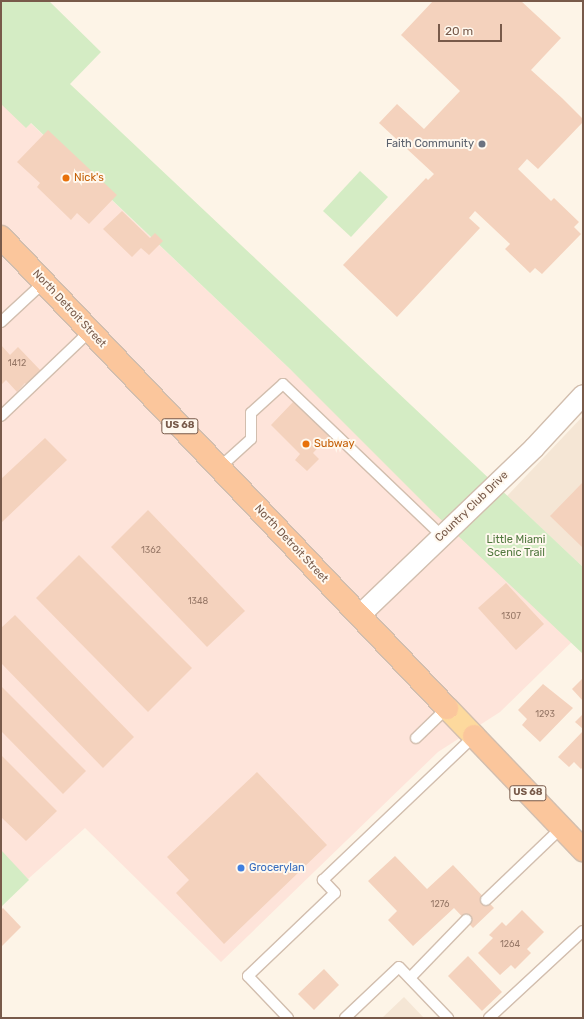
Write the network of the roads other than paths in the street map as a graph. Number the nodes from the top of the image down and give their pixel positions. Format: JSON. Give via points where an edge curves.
{"nodes":[{"id":1,"x":1,"y":237,"type":"edge"},
{"id":2,"x":44,"y":282,"type":"junction"},
{"id":3,"x":1,"y":322,"type":"edge"},
{"id":4,"x":90,"y":331,"type":"junction"},
{"id":5,"x":583,"y":395,"type":"edge"},
{"id":6,"x":1,"y":416,"type":"edge"},
{"id":7,"x":219,"y":468,"type":"junction"},
{"id":8,"x":442,"y":536,"type":"junction"},
{"id":9,"x":359,"y":616,"type":"junction"},
{"id":10,"x":446,"y":708,"type":"junction"},
{"id":11,"x":474,"y":736,"type":"junction"},
{"id":12,"x":416,"y":738,"type":"dead end"},
{"id":13,"x":562,"y":828,"type":"junction"},
{"id":14,"x":583,"y":850,"type":"edge"},
{"id":15,"x":486,"y":900,"type":"dead end"},
{"id":16,"x":466,"y":920,"type":"dead end"},
{"id":17,"x":583,"y":931,"type":"edge"},
{"id":18,"x":410,"y":978,"type":"junction"},
{"id":19,"x":288,"y":1018,"type":"edge"},
{"id":20,"x":345,"y":1018,"type":"edge"},
{"id":21,"x":448,"y":1018,"type":"edge"},
{"id":22,"x":489,"y":1018,"type":"edge"}],
"edges":[{"from":1,"to":2,"type":"highway","name":"North Detroit Street","number":"US 68"},
{"from":2,"to":3,"type":"lane"},
{"from":2,"to":4,"type":"highway","name":"North Detroit Street","number":"US 68"},
{"from":4,"to":6,"type":"lane"},
{"from":4,"to":7,"type":"highway","name":"North Detroit Street","number":"US 68"},
{"from":5,"to":8,"type":"street","name":"Country Club Drive","via":[[534,448]]},
{"from":7,"to":8,"type":"lane","via":[[251,439],[251,413],[283,384]]},
{"from":7,"to":9,"type":"highway","name":"North Detroit Street","number":"US 68"},
{"from":8,"to":9,"type":"street","name":"Country Club Drive"},
{"from":9,"to":10,"type":"highway","name":"North Detroit Street","number":"US 68"},
{"from":10,"to":11,"type":"main road","name":"North Detroit Street","number":"US 68"},
{"from":10,"to":12,"type":"lane"},
{"from":11,"to":13,"type":"highway","name":"North Detroit Street","number":"US 68"},
{"from":11,"to":19,"type":"lane","via":[[323,880],[335,893],[248,976]]},
{"from":13,"to":14,"type":"highway","name":"North Detroit Street","number":"US 68"},
{"from":13,"to":15,"type":"lane"},
{"from":16,"to":18,"type":"lane"},
{"from":17,"to":22,"type":"lane"},
{"from":18,"to":20,"type":"lane","via":[[399,967]]},
{"from":18,"to":21,"type":"lane"}]}
